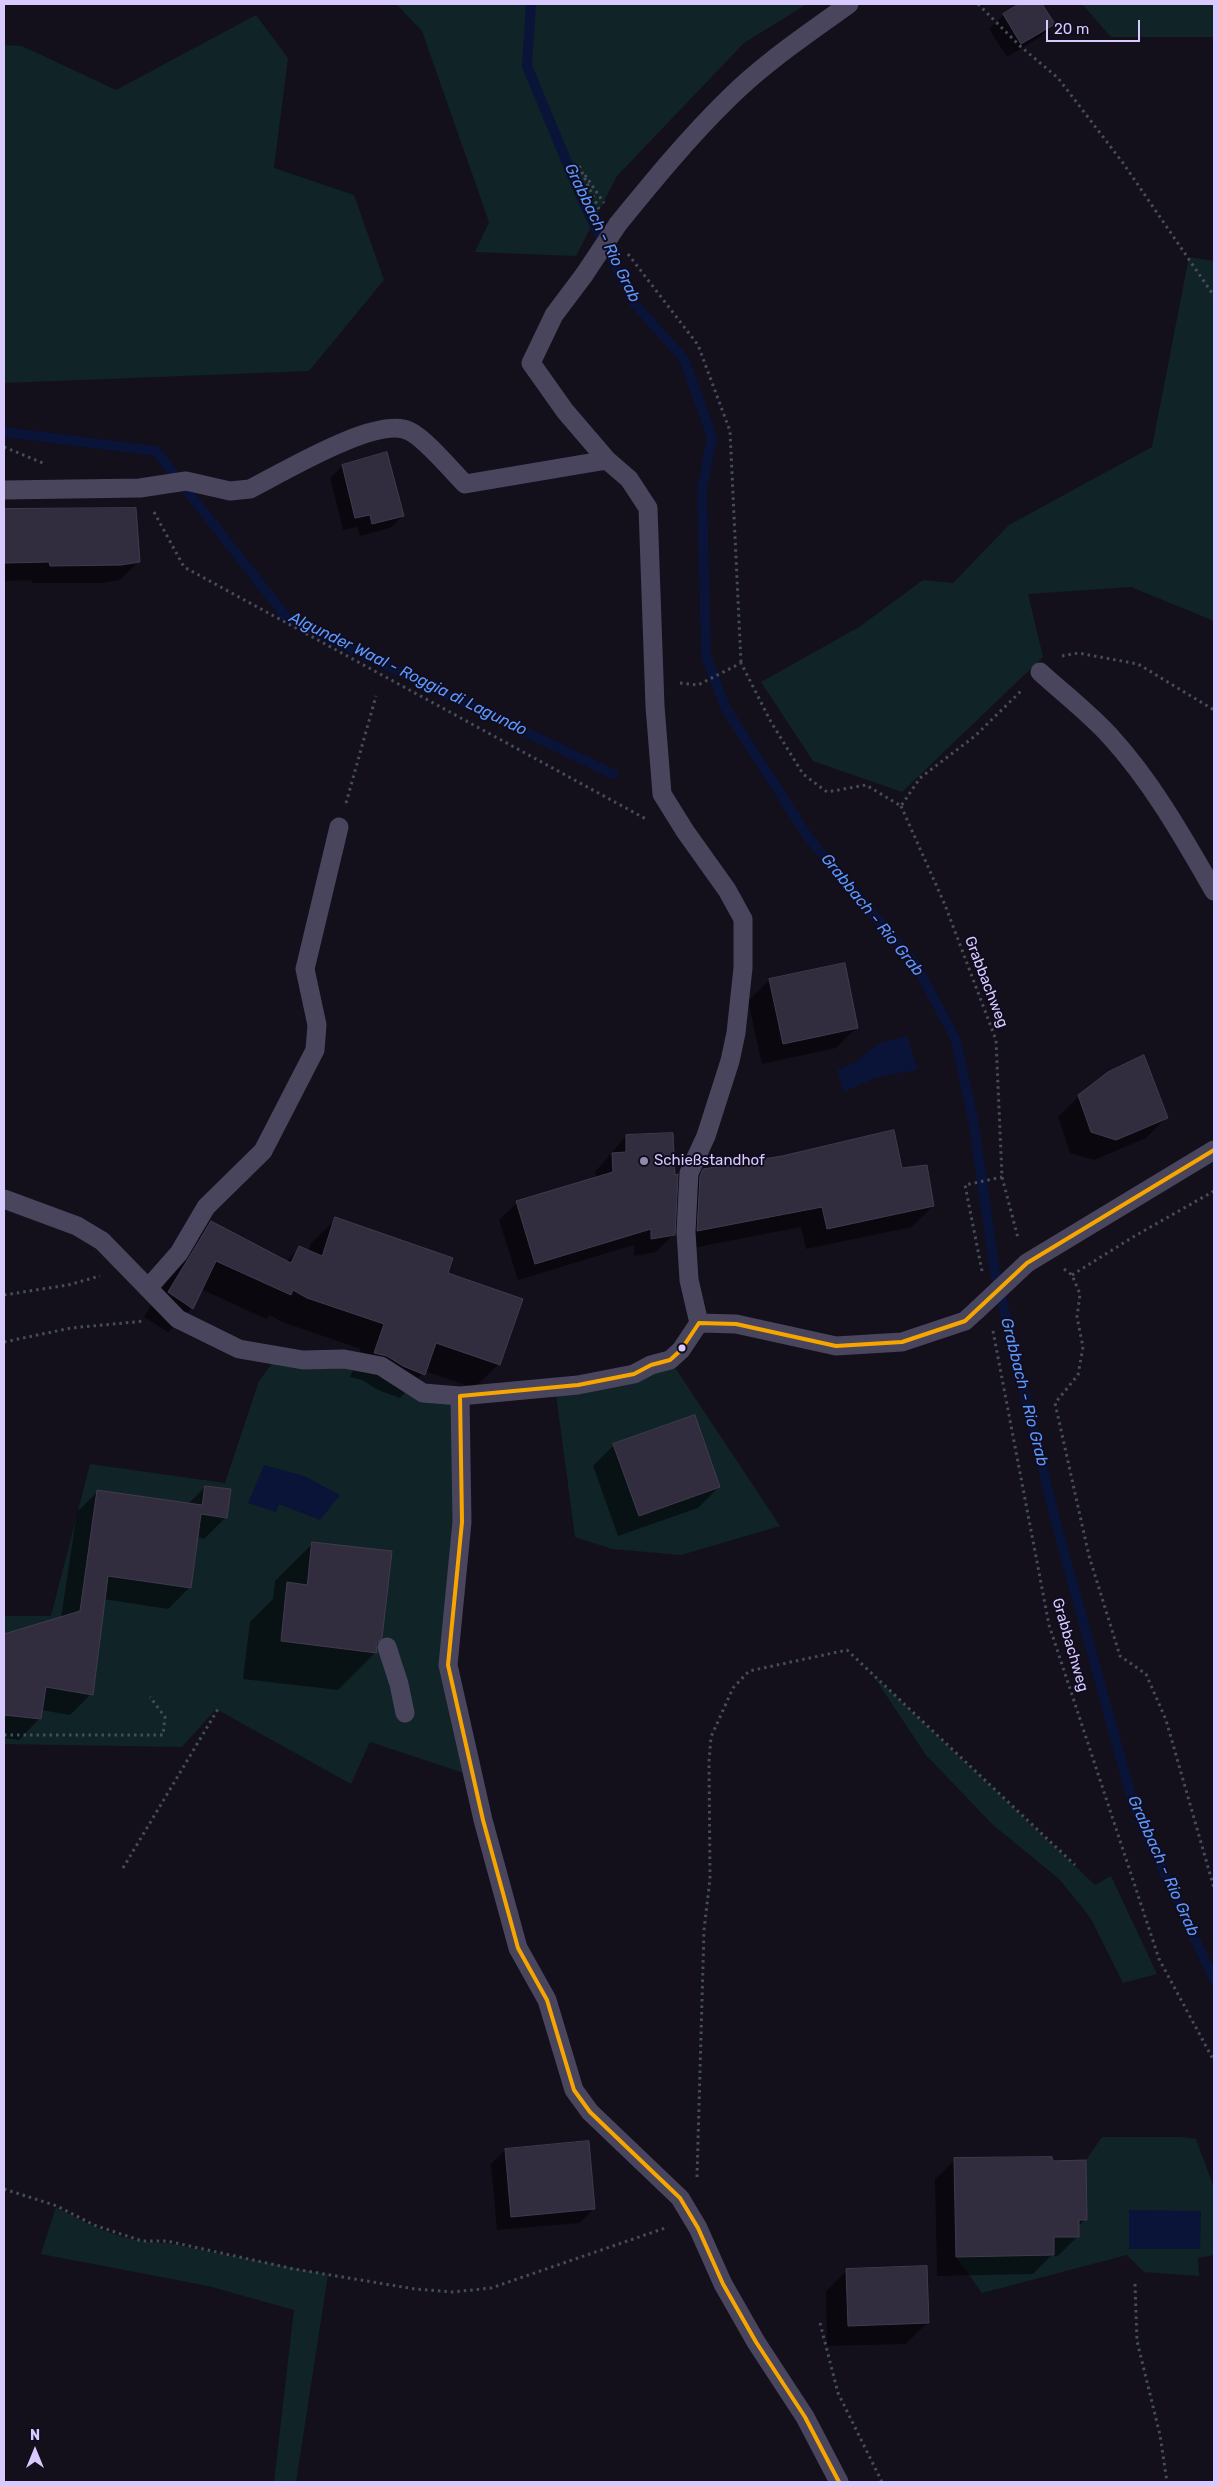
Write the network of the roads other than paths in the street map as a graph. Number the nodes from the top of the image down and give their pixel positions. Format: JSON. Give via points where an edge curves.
{"nodes":[{"id":1,"x":849,"y":4,"type":"edge"},
{"id":2,"x":607,"y":460,"type":"junction"},
{"id":3,"x":4,"y":490,"type":"edge"},
{"id":4,"x":1040,"y":672,"type":"road end"},
{"id":5,"x":339,"y":827,"type":"road end"},
{"id":6,"x":1214,"y":891,"type":"edge"},
{"id":7,"x":1214,"y":1150,"type":"edge"},
{"id":8,"x":4,"y":1200,"type":"edge"},
{"id":9,"x":149,"y":1287,"type":"junction"},
{"id":10,"x":699,"y":1323,"type":"junction"},
{"id":11,"x":460,"y":1396,"type":"junction"},
{"id":12,"x":387,"y":1647,"type":"dead end"},
{"id":13,"x":404,"y":1713,"type":"dead end"},
{"id":14,"x":839,"y":2482,"type":"edge"}],
"edges":[{"from":1,"to":2,"type":"lane","bridge":true,"via":[[729,97],[655,178],[610,221],[584,275],[554,315],[531,363],[565,411]]},
{"from":2,"to":3,"type":"lane","via":[[465,484],[410,431],[396,426],[366,432],[250,489],[230,491],[186,481],[140,488]]},
{"from":2,"to":10,"type":"lane","via":[[629,479],[648,508],[655,706],[662,794],[743,919],[744,945],[736,1034],[706,1136],[689,1173],[686,1232],[689,1280]]},
{"from":4,"to":6,"type":"lane","via":[[1110,736],[1138,771],[1176,825]]},
{"from":5,"to":9,"type":"lane","via":[[305,969],[317,1024],[315,1050],[263,1151],[206,1207],[179,1253]]},
{"from":7,"to":10,"type":"lane","bridge":true,"via":[[1035,1258],[965,1321],[902,1342],[836,1346],[736,1324]]},
{"from":8,"to":9,"type":"lane","via":[[77,1226],[102,1241],[133,1275]]},
{"from":9,"to":11,"type":"lane","via":[[178,1319],[239,1349],[303,1360],[344,1359],[381,1366],[423,1393]]},
{"from":10,"to":11,"type":"lane","via":[[682,1350],[670,1360],[650,1365],[634,1374],[578,1385]]},
{"from":11,"to":14,"type":"lane","via":[[462,1522],[448,1665],[483,1820],[518,1948],[547,2000],[574,2090],[590,2112],[680,2198],[722,2284],[805,2417]]},
{"from":12,"to":13,"type":"lane"}]}
